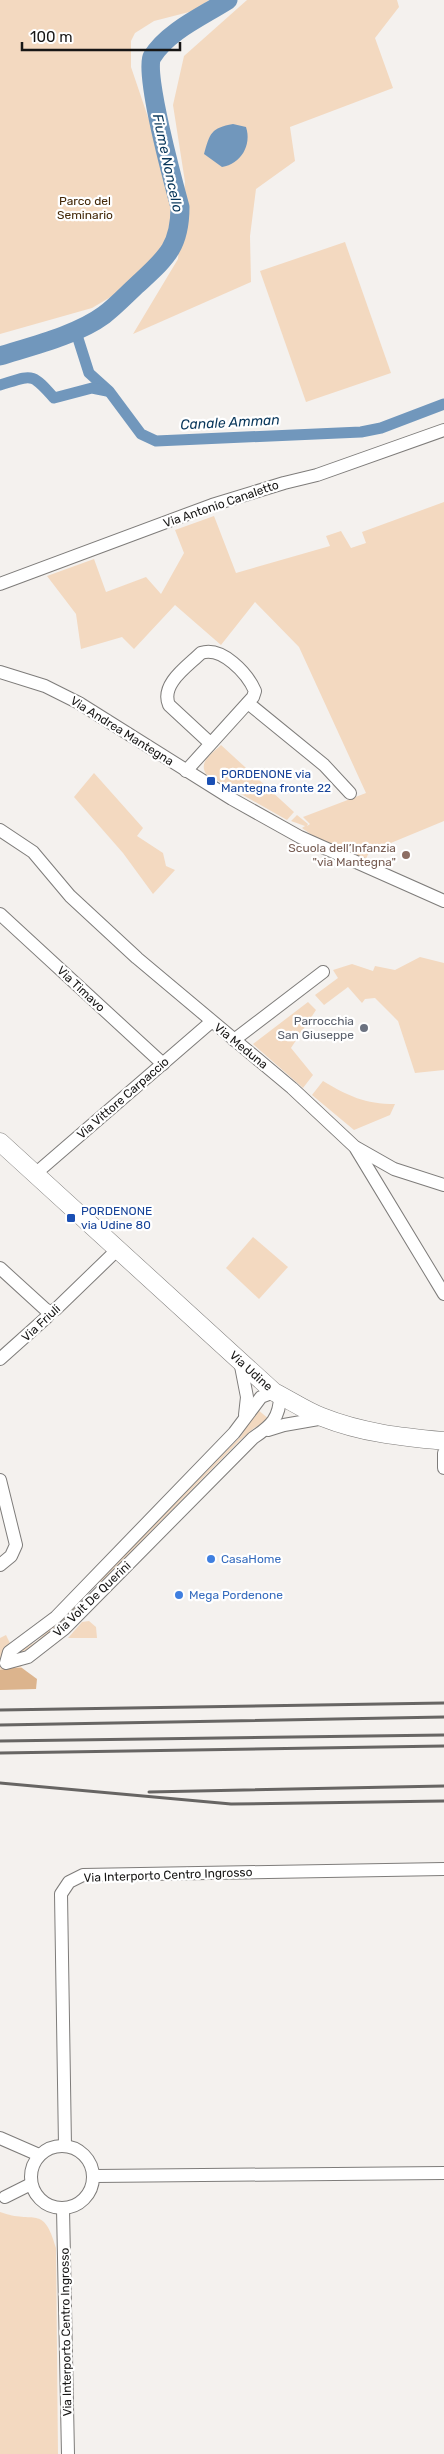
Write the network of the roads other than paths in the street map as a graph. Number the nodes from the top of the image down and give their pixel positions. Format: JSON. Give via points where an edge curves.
{"nodes":[{"id":1,"x":444,"y":430,"type":"edge"},
{"id":2,"x":0,"y":584,"type":"edge"},
{"id":3,"x":0,"y":672,"type":"edge"},
{"id":4,"x":248,"y":703,"type":"junction"},
{"id":5,"x":210,"y":743,"type":"junction"},
{"id":6,"x":186,"y":771,"type":"junction"},
{"id":7,"x":350,"y":793,"type":"dead end"},
{"id":8,"x":0,"y":830,"type":"edge"},
{"id":9,"x":444,"y":900,"type":"edge"},
{"id":10,"x":0,"y":914,"type":"edge"},
{"id":11,"x":323,"y":972,"type":"dead end"},
{"id":12,"x":212,"y":1022,"type":"junction"},
{"id":13,"x":234,"y":1040,"type":"junction"},
{"id":14,"x":162,"y":1064,"type":"junction"},
{"id":15,"x":0,"y":1142,"type":"edge"},
{"id":16,"x":355,"y":1147,"type":"junction"},
{"id":17,"x":35,"y":1174,"type":"junction"},
{"id":18,"x":444,"y":1185,"type":"edge"},
{"id":19,"x":117,"y":1250,"type":"junction"},
{"id":20,"x":0,"y":1268,"type":"edge"},
{"id":21,"x":444,"y":1294,"type":"edge"},
{"id":22,"x":50,"y":1312,"type":"junction"},
{"id":23,"x":0,"y":1359,"type":"edge"},
{"id":24,"x":240,"y":1361,"type":"junction"},
{"id":25,"x":277,"y":1394,"type":"junction"},
{"id":26,"x":325,"y":1418,"type":"junction"},
{"id":27,"x":242,"y":1424,"type":"junction"},
{"id":28,"x":260,"y":1433,"type":"junction"},
{"id":29,"x":444,"y":1441,"type":"edge"},
{"id":30,"x":444,"y":1452,"type":"edge"},
{"id":31,"x":444,"y":1468,"type":"edge"},
{"id":32,"x":0,"y":1480,"type":"edge"},
{"id":33,"x":0,"y":1565,"type":"edge"},
{"id":34,"x":90,"y":1582,"type":"junction"},
{"id":35,"x":100,"y":1592,"type":"junction"},
{"id":36,"x":444,"y":1869,"type":"edge"},
{"id":37,"x":0,"y":2138,"type":"edge"},
{"id":38,"x":65,"y":2146,"type":"junction"},
{"id":39,"x":39,"y":2155,"type":"junction"},
{"id":40,"x":444,"y":2173,"type":"edge"},
{"id":41,"x":94,"y":2176,"type":"junction"},
{"id":42,"x":31,"y":2184,"type":"junction"},
{"id":43,"x":5,"y":2197,"type":"dead end"},
{"id":44,"x":63,"y":2209,"type":"junction"},
{"id":45,"x":68,"y":2454,"type":"edge"}],
"edges":[{"from":1,"to":2,"type":"street","name":"Via Antonio Canaletto","via":[[317,476],[284,482],[212,505]]},
{"from":3,"to":6,"type":"street","name":"Via Andrea Mantegna","via":[[45,686],[79,703]]},
{"from":4,"to":5,"type":"street","name":"Via Andrea Mantegna"},
{"from":4,"to":5,"type":"street","via":[[256,691],[251,681],[219,652],[201,652],[169,685],[166,699],[169,705]]},
{"from":4,"to":7,"type":"street","via":[[324,765]]},
{"from":5,"to":6,"type":"street","name":"Via Andrea Mantegna"},
{"from":6,"to":9,"type":"street","name":"Via Andrea Mantegna","via":[[300,838]]},
{"from":8,"to":12,"type":"street","name":"Via Meduna","via":[[33,852],[70,896]]},
{"from":10,"to":14,"type":"street","name":"Via Timavo"},
{"from":11,"to":13,"type":"street"},
{"from":12,"to":13,"type":"street","name":"Via Meduna"},
{"from":12,"to":14,"type":"street","name":"Via Vittore Carpaccio"},
{"from":13,"to":16,"type":"street","name":"Via Meduna"},
{"from":14,"to":17,"type":"street","name":"Via Vittore Carpaccio"},
{"from":15,"to":17,"type":"main road","name":"Via Udine"},
{"from":16,"to":18,"type":"street","via":[[394,1169]]},
{"from":16,"to":21,"type":"street","name":"Via Meduna"},
{"from":17,"to":19,"type":"main road","name":"Via Udine"},
{"from":19,"to":22,"type":"street","name":"Via Friuli"},
{"from":19,"to":24,"type":"main road","name":"Via Udine"},
{"from":20,"to":22,"type":"street"},
{"from":22,"to":23,"type":"street","name":"Via Friuli"},
{"from":24,"to":25,"type":"main road","name":"Via Udine"},
{"from":24,"to":27,"type":"street","via":[[247,1397]]},
{"from":25,"to":26,"type":"main road","name":"Via Udine"},
{"from":25,"to":27,"type":"street","name":"Via Volt De Querini","via":[[261,1397]]},
{"from":25,"to":28,"type":"street","name":"Via Volt De Querini","via":[[280,1407],[277,1416],[271,1426]]},
{"from":26,"to":28,"type":"street","name":"Via Volt De Querini"},
{"from":26,"to":29,"type":"main road","name":"Via Udine","via":[[364,1431]]},
{"from":27,"to":34,"type":"street","name":"Via Volt De Querini"},
{"from":28,"to":35,"type":"street","name":"Via Volt De Querini"},
{"from":30,"to":31,"type":"street"},
{"from":32,"to":33,"type":"street","via":[[16,1545],[11,1556]]},
{"from":34,"to":35,"type":"street"},
{"from":34,"to":35,"type":"street","name":"Via Volt De Querini","via":[[56,1617],[9,1652],[6,1663],[28,1657],[36,1651],[64,1629]]},
{"from":36,"to":38,"type":"street","name":"Via Interporto Centro Ingrosso","via":[[82,1875],[69,1882],[61,1894]]},
{"from":37,"to":39,"type":"street"},
{"from":38,"to":39,"type":"street","via":[[47,2149]]},
{"from":38,"to":41,"type":"street","via":[[85,2155]]},
{"from":39,"to":42,"type":"street","via":[[31,2174]]},
{"from":40,"to":41,"type":"street"},
{"from":41,"to":44,"type":"street","via":[[89,2193],[82,2201]]},
{"from":42,"to":43,"type":"street"},
{"from":42,"to":44,"type":"street","via":[[42,2201]]},
{"from":44,"to":45,"type":"street","name":"Via Interporto Centro Ingrosso"}]}
